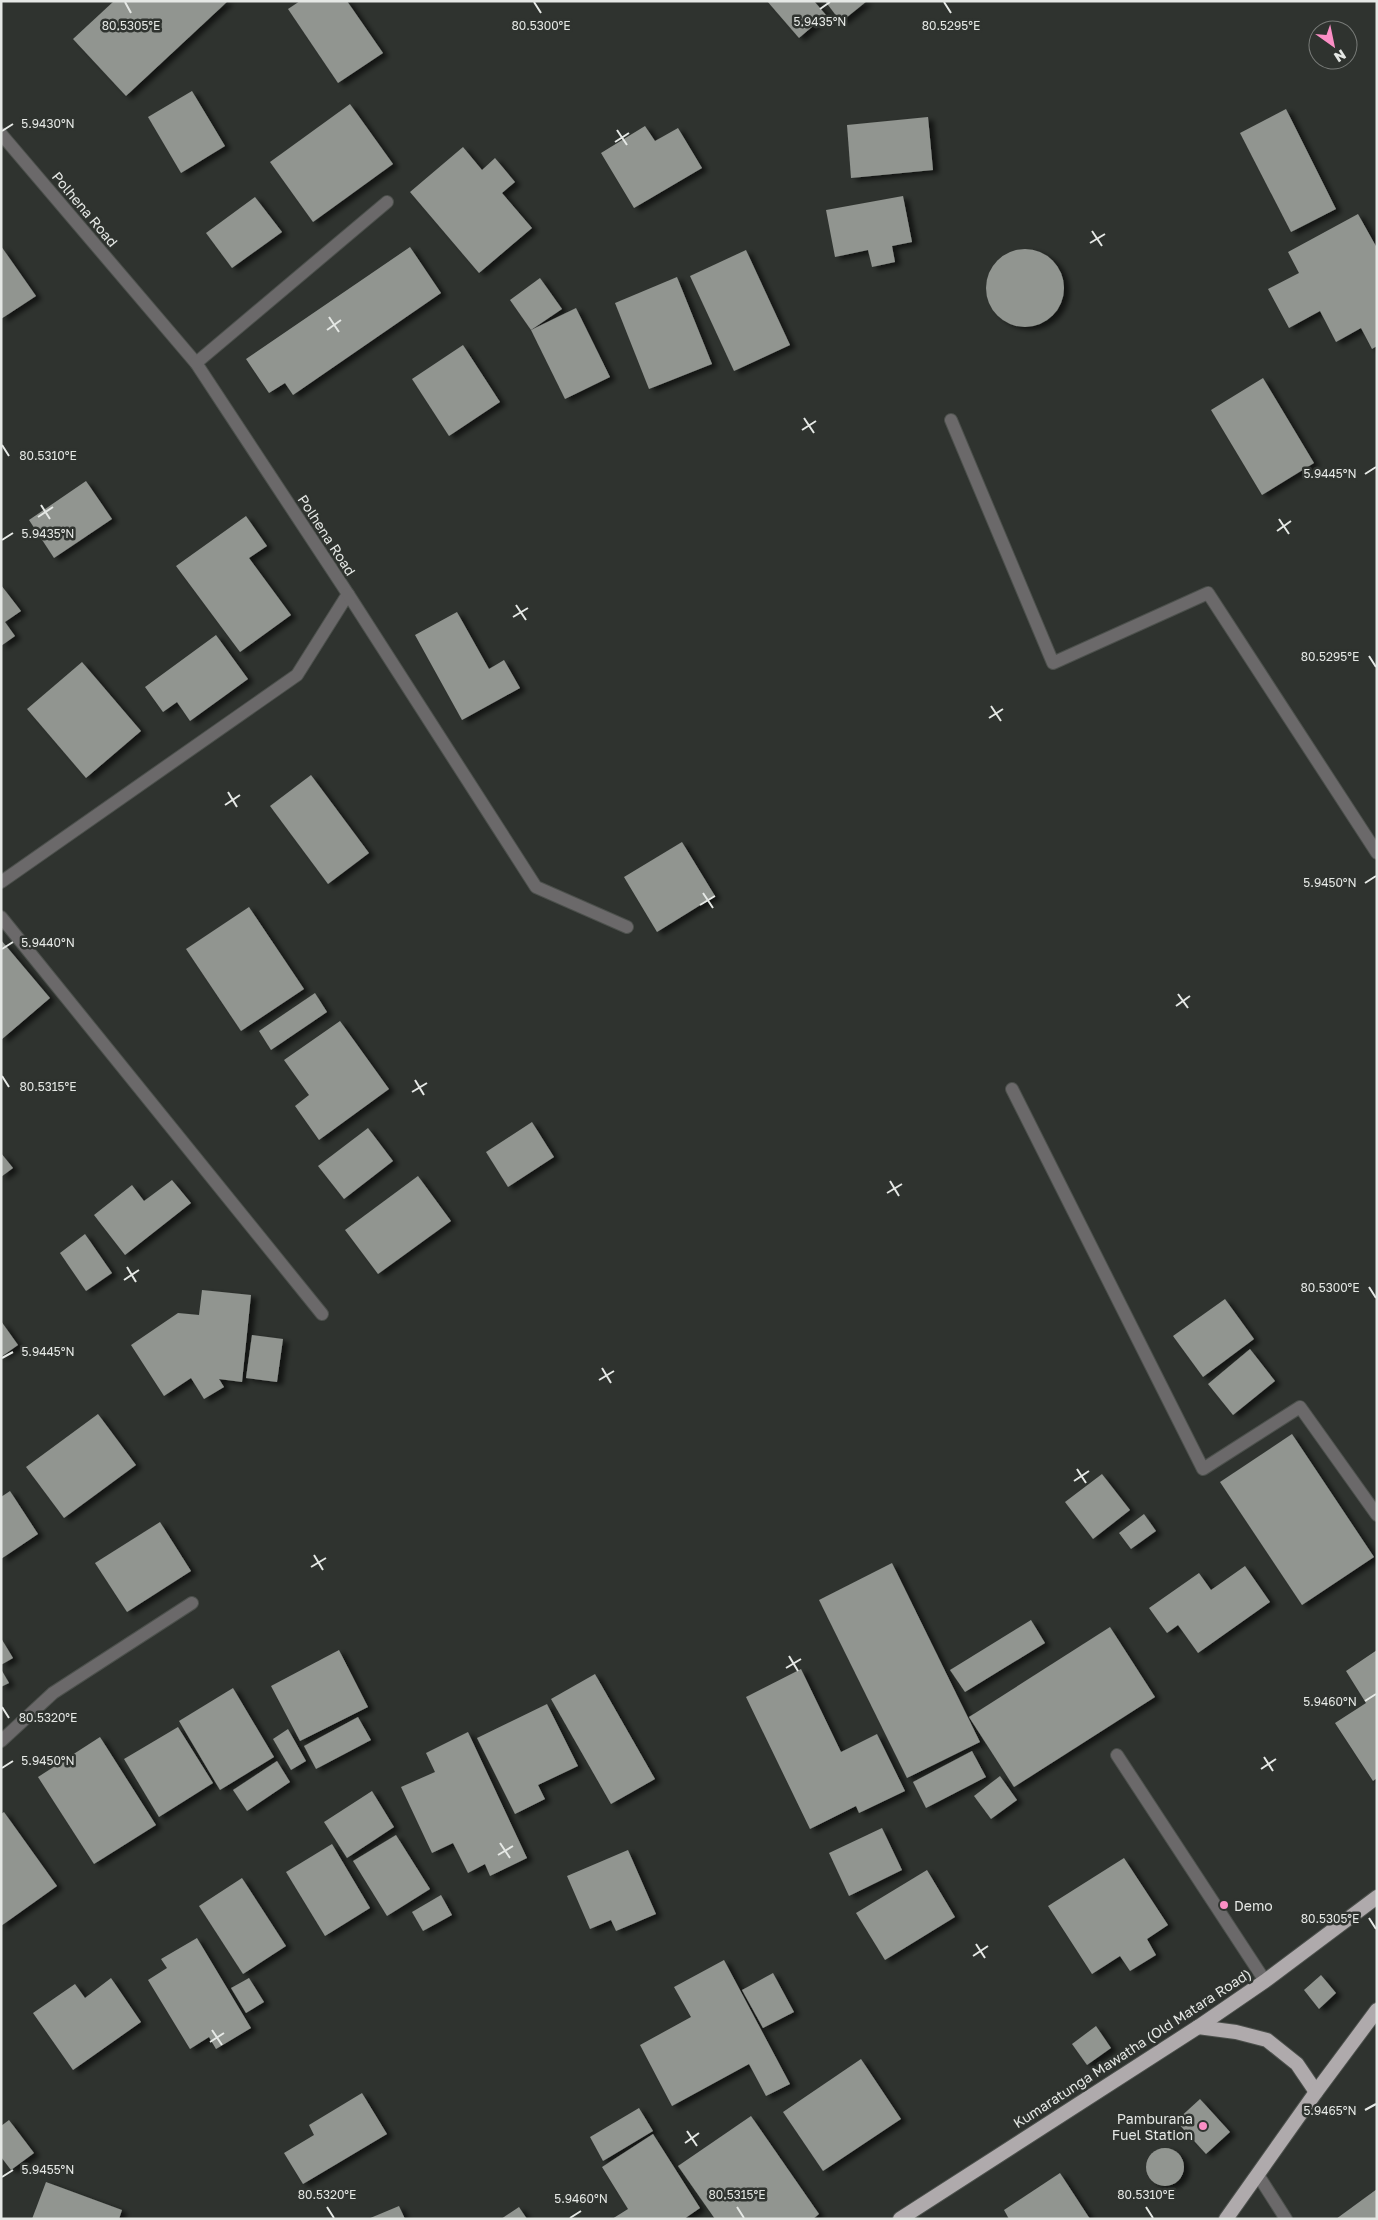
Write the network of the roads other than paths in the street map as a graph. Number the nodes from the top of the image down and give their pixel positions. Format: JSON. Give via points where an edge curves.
{"nodes":[{"id":1,"x":1,"y":134,"type":"edge"},
{"id":2,"x":388,"y":202,"type":"dead end"},
{"id":3,"x":196,"y":363,"type":"junction"},
{"id":4,"x":951,"y":420,"type":"dead end"},
{"id":5,"x":348,"y":594,"type":"junction"},
{"id":6,"x":1377,"y":853,"type":"edge"},
{"id":7,"x":1,"y":882,"type":"edge"},
{"id":8,"x":1,"y":917,"type":"edge"},
{"id":9,"x":627,"y":927,"type":"dead end"},
{"id":10,"x":1012,"y":1088,"type":"dead end"},
{"id":11,"x":322,"y":1314,"type":"dead end"},
{"id":12,"x":1377,"y":1515,"type":"edge"},
{"id":13,"x":192,"y":1603,"type":"dead end"},
{"id":14,"x":1,"y":1741,"type":"edge"},
{"id":15,"x":1117,"y":1755,"type":"dead end"},
{"id":16,"x":1377,"y":1897,"type":"edge"},
{"id":17,"x":1265,"y":1981,"type":"junction"},
{"id":18,"x":1377,"y":2010,"type":"edge"},
{"id":19,"x":1198,"y":2027,"type":"junction"},
{"id":20,"x":1316,"y":2092,"type":"junction"},
{"id":21,"x":1258,"y":2175,"type":"junction"},
{"id":22,"x":900,"y":2219,"type":"edge"},
{"id":23,"x":1226,"y":2219,"type":"edge"},
{"id":24,"x":1286,"y":2219,"type":"edge"}],
"edges":[{"from":1,"to":3,"type":"street","name":"Polhena Road"},
{"from":2,"to":3,"type":"street"},
{"from":3,"to":5,"type":"street","name":"Polhena Road"},
{"from":4,"to":6,"type":"street","via":[[1053,663],[1208,594]]},
{"from":5,"to":7,"type":"street","name":"Polhena Road","via":[[296,675]]},
{"from":5,"to":9,"type":"street","via":[[536,886]]},
{"from":8,"to":11,"type":"street"},
{"from":10,"to":12,"type":"street","via":[[1203,1469],[1300,1407]]},
{"from":13,"to":14,"type":"street","via":[[52,1694]]},
{"from":15,"to":17,"type":"street"},
{"from":16,"to":17,"type":"highway","name":"Kumaratunga Mawatha (Old Matara Road)"},
{"from":17,"to":19,"type":"highway","name":"Kumaratunga Mawatha (Old Matara Road)"},
{"from":18,"to":20,"type":"highway"},
{"from":19,"to":20,"type":"highway","via":[[1267,2040],[1297,2064]]},
{"from":19,"to":22,"type":"highway","name":"Kumaratunga Mawatha (Old Matara Road)"},
{"from":20,"to":21,"type":"highway"},
{"from":21,"to":23,"type":"highway"},
{"from":21,"to":24,"type":"street"}]}
